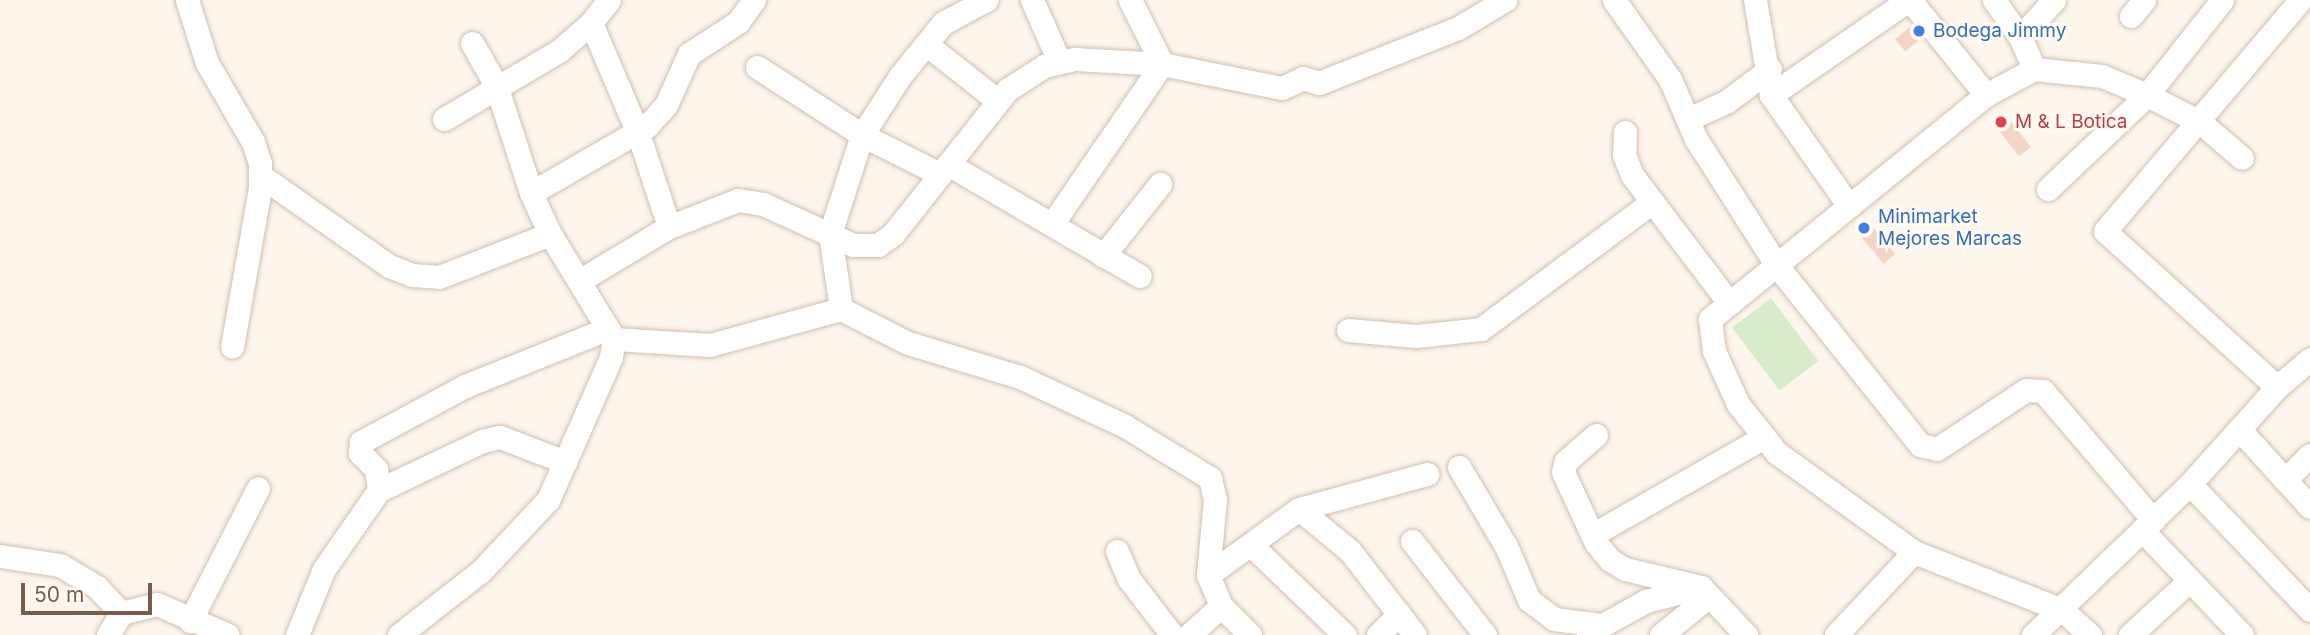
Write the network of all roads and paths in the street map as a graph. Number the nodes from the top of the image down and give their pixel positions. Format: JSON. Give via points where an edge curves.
{"nodes":[{"id":1,"x":187,"y":0,"type":"edge"},
{"id":2,"x":609,"y":0,"type":"edge"},
{"id":3,"x":754,"y":0,"type":"edge"},
{"id":4,"x":986,"y":0,"type":"edge"},
{"id":5,"x":1032,"y":0,"type":"edge"},
{"id":6,"x":1130,"y":0,"type":"edge"},
{"id":7,"x":1505,"y":0,"type":"edge"},
{"id":8,"x":1755,"y":0,"type":"edge"},
{"id":9,"x":1909,"y":0,"type":"edge"},
{"id":10,"x":1994,"y":0,"type":"edge"},
{"id":11,"x":2054,"y":0,"type":"edge"},
{"id":12,"x":2222,"y":0,"type":"edge"},
{"id":13,"x":2300,"y":0,"type":"edge"},
{"id":14,"x":1620,"y":2,"type":"edge"},
{"id":15,"x":592,"y":23,"type":"junction"},
{"id":16,"x":2020,"y":37,"type":"junction"},
{"id":17,"x":472,"y":43,"type":"dead end"},
{"id":18,"x":926,"y":44,"type":"junction"},
{"id":19,"x":1059,"y":61,"type":"junction"},
{"id":20,"x":1162,"y":64,"type":"junction"},
{"id":21,"x":757,"y":67,"type":"dead end"},
{"id":22,"x":1770,"y":69,"type":"junction"},
{"id":23,"x":2034,"y":69,"type":"junction"},
{"id":24,"x":496,"y":85,"type":"junction"},
{"id":25,"x":1771,"y":94,"type":"junction"},
{"id":26,"x":1986,"y":95,"type":"junction"},
{"id":27,"x":2147,"y":95,"type":"junction"},
{"id":28,"x":998,"y":100,"type":"junction"},
{"id":29,"x":1688,"y":119,"type":"junction"},
{"id":30,"x":444,"y":120,"type":"dead end"},
{"id":31,"x":2200,"y":122,"type":"junction"},
{"id":32,"x":1625,"y":132,"type":"dead end"},
{"id":33,"x":638,"y":133,"type":"junction"},
{"id":34,"x":862,"y":135,"type":"junction"},
{"id":35,"x":2242,"y":158,"type":"dead end"},
{"id":36,"x":944,"y":169,"type":"junction"},
{"id":37,"x":261,"y":176,"type":"junction"},
{"id":38,"x":1160,"y":184,"type":"dead end"},
{"id":39,"x":2048,"y":189,"type":"dead end"},
{"id":40,"x":531,"y":193,"type":"junction"},
{"id":41,"x":1652,"y":202,"type":"junction"},
{"id":42,"x":1849,"y":206,"type":"junction"},
{"id":43,"x":1052,"y":224,"type":"junction"},
{"id":44,"x":669,"y":227,"type":"junction"},
{"id":45,"x":550,"y":234,"type":"junction"},
{"id":46,"x":830,"y":234,"type":"junction"},
{"id":47,"x":1102,"y":256,"type":"junction"},
{"id":48,"x":1778,"y":267,"type":"junction"},
{"id":49,"x":1140,"y":275,"type":"dead end"},
{"id":50,"x":579,"y":281,"type":"junction"},
{"id":51,"x":1729,"y":303,"type":"junction"},
{"id":52,"x":841,"y":309,"type":"junction"},
{"id":53,"x":1348,"y":330,"type":"dead end"},
{"id":54,"x":611,"y":334,"type":"junction"},
{"id":55,"x":232,"y":347,"type":"dead end"},
{"id":56,"x":2310,"y":359,"type":"edge"},
{"id":57,"x":2277,"y":387,"type":"junction"},
{"id":58,"x":2239,"y":429,"type":"junction"},
{"id":59,"x":1596,"y":435,"type":"dead end"},
{"id":60,"x":1764,"y":437,"type":"junction"},
{"id":61,"x":2310,"y":455,"type":"edge"},
{"id":62,"x":565,"y":461,"type":"junction"},
{"id":63,"x":1458,"y":467,"type":"dead end"},
{"id":64,"x":1427,"y":474,"type":"dead end"},
{"id":65,"x":2286,"y":480,"type":"junction"},
{"id":66,"x":2190,"y":484,"type":"junction"},
{"id":67,"x":258,"y":488,"type":"dead end"},
{"id":68,"x":379,"y":490,"type":"junction"},
{"id":69,"x":2310,"y":507,"type":"edge"},
{"id":70,"x":1299,"y":509,"type":"junction"},
{"id":71,"x":2148,"y":525,"type":"junction"},
{"id":72,"x":1592,"y":535,"type":"junction"},
{"id":73,"x":1412,"y":541,"type":"dead end"},
{"id":74,"x":1251,"y":545,"type":"junction"},
{"id":75,"x":1117,"y":551,"type":"dead end"},
{"id":76,"x":1914,"y":552,"type":"junction"},
{"id":77,"x":0,"y":556,"type":"edge"},
{"id":78,"x":1209,"y":575,"type":"junction"},
{"id":79,"x":2189,"y":580,"type":"junction"},
{"id":80,"x":1705,"y":591,"type":"junction"},
{"id":81,"x":1222,"y":606,"type":"junction"},
{"id":82,"x":2062,"y":610,"type":"junction"},
{"id":83,"x":2310,"y":610,"type":"edge"},
{"id":84,"x":121,"y":613,"type":"junction"},
{"id":85,"x":1399,"y":614,"type":"junction"},
{"id":86,"x":183,"y":628,"type":"edge"},
{"id":87,"x":1593,"y":630,"type":"edge"},
{"id":88,"x":2232,"y":632,"type":"edge"},
{"id":89,"x":1740,"y":633,"type":"edge"},
{"id":90,"x":108,"y":635,"type":"edge"},
{"id":91,"x":228,"y":635,"type":"edge"},
{"id":92,"x":297,"y":635,"type":"edge"},
{"id":93,"x":400,"y":635,"type":"edge"},
{"id":94,"x":1172,"y":635,"type":"edge"},
{"id":95,"x":1189,"y":635,"type":"edge"},
{"id":96,"x":1250,"y":635,"type":"edge"},
{"id":97,"x":1345,"y":635,"type":"edge"},
{"id":98,"x":1378,"y":635,"type":"edge"},
{"id":99,"x":1415,"y":635,"type":"edge"},
{"id":100,"x":1485,"y":635,"type":"edge"},
{"id":101,"x":1661,"y":635,"type":"edge"},
{"id":102,"x":1836,"y":635,"type":"edge"},
{"id":103,"x":2034,"y":635,"type":"edge"},
{"id":104,"x":2090,"y":635,"type":"edge"},
{"id":105,"x":2130,"y":635,"type":"edge"}],
"edges":[{"from":1,"to":37,"type":"street","via":[[207,63],[253,142]]},
{"from":2,"to":15,"type":"street"},
{"from":3,"to":33,"type":"street","via":[[738,22],[689,54],[666,105]]},
{"from":4,"to":18,"type":"street","via":[[943,23]]},
{"from":5,"to":19,"type":"street"},
{"from":6,"to":20,"type":"street"},
{"from":7,"to":20,"type":"street","via":[[1458,28],[1319,83],[1303,78],[1282,88]]},
{"from":8,"to":22,"type":"street"},
{"from":9,"to":25,"type":"street"},
{"from":9,"to":26,"type":"street"},
{"from":10,"to":16,"type":"street"},
{"from":11,"to":16,"type":"street"},
{"from":12,"to":27,"type":"street"},
{"from":13,"to":31,"type":"street"},
{"from":14,"to":29,"type":"street","via":[[1670,79]]},
{"from":15,"to":24,"type":"street","via":[[559,50]]},
{"from":15,"to":33,"type":"street"},
{"from":16,"to":23,"type":"street"},
{"from":17,"to":24,"type":"street"},
{"from":18,"to":28,"type":"street"},
{"from":18,"to":34,"type":"street"},
{"from":19,"to":20,"type":"street"},
{"from":19,"to":28,"type":"street","via":[[1029,72]]},
{"from":20,"to":43,"type":"street"},
{"from":21,"to":34,"type":"street"},
{"from":22,"to":25,"type":"street"},
{"from":22,"to":29,"type":"street","via":[[1726,102]]},
{"from":23,"to":26,"type":"street"},
{"from":23,"to":27,"type":"street","via":[[2092,74]]},
{"from":24,"to":30,"type":"street"},
{"from":24,"to":40,"type":"street"},
{"from":25,"to":42,"type":"street"},
{"from":26,"to":42,"type":"street"},
{"from":27,"to":31,"type":"street"},
{"from":27,"to":39,"type":"street"},
{"from":28,"to":36,"type":"street"},
{"from":29,"to":48,"type":"street"},
{"from":31,"to":35,"type":"street"},
{"from":31,"to":57,"type":"street","via":[[2105,231]]},
{"from":32,"to":41,"type":"street","via":[[1624,155]]},
{"from":33,"to":40,"type":"street"},
{"from":33,"to":44,"type":"street"},
{"from":34,"to":36,"type":"street"},
{"from":34,"to":46,"type":"street"},
{"from":36,"to":43,"type":"street"},
{"from":36,"to":46,"type":"street","via":[[893,234],[878,245],[861,247]]},
{"from":37,"to":45,"type":"street","via":[[389,266],[412,275],[439,276]]},
{"from":37,"to":55,"type":"street"},
{"from":38,"to":47,"type":"street"},
{"from":40,"to":45,"type":"street"},
{"from":41,"to":51,"type":"street"},
{"from":41,"to":53,"type":"street","via":[[1481,330],[1416,336]]},
{"from":42,"to":48,"type":"street"},
{"from":43,"to":47,"type":"street"},
{"from":44,"to":46,"type":"street","via":[[729,202],[751,201]]},
{"from":44,"to":50,"type":"street"},
{"from":45,"to":50,"type":"street"},
{"from":46,"to":52,"type":"street"},
{"from":47,"to":49,"type":"street"},
{"from":48,"to":51,"type":"street"},
{"from":48,"to":71,"type":"street","via":[[1920,444],[1937,449],[2026,390],[2043,391]]},
{"from":50,"to":54,"type":"street"},
{"from":51,"to":60,"type":"street","via":[[1710,319],[1714,351],[1738,404]]},
{"from":52,"to":54,"type":"street","via":[[710,345]]},
{"from":52,"to":78,"type":"street","via":[[908,343],[1020,377],[1189,462],[1210,478],[1215,499]]},
{"from":54,"to":62,"type":"street","via":[[611,357]]},
{"from":54,"to":68,"type":"street","via":[[465,386],[363,440],[360,453],[376,469]]},
{"from":56,"to":57,"type":"street"},
{"from":57,"to":58,"type":"street"},
{"from":58,"to":65,"type":"street"},
{"from":58,"to":66,"type":"street"},
{"from":59,"to":72,"type":"street","via":[[1566,461],[1563,472]]},
{"from":60,"to":72,"type":"street"},
{"from":60,"to":76,"type":"street","via":[[1776,452]]},
{"from":61,"to":65,"type":"street"},
{"from":62,"to":68,"type":"street","via":[[500,437],[482,441]]},
{"from":62,"to":93,"type":"street","via":[[548,500],[525,528],[428,616]]},
{"from":63,"to":87,"type":"street","via":[[1506,546],[1529,600],[1553,619]]},
{"from":64,"to":70,"type":"street"},
{"from":65,"to":69,"type":"street"},
{"from":66,"to":71,"type":"street"},
{"from":66,"to":83,"type":"street"},
{"from":67,"to":86,"type":"street"},
{"from":68,"to":92,"type":"street","via":[[324,569]]},
{"from":70,"to":74,"type":"street"},
{"from":70,"to":85,"type":"street","via":[[1350,551]]},
{"from":71,"to":79,"type":"street"},
{"from":71,"to":82,"type":"street"},
{"from":72,"to":80,"type":"street","via":[[1610,560],[1625,569]]},
{"from":73,"to":100,"type":"street"},
{"from":74,"to":78,"type":"street"},
{"from":74,"to":97,"type":"street"},
{"from":75,"to":94,"type":"street","via":[[1129,579]]},
{"from":76,"to":82,"type":"street"},
{"from":76,"to":102,"type":"street"},
{"from":77,"to":84,"type":"street","via":[[60,565],[85,579]]},
{"from":78,"to":81,"type":"street"},
{"from":79,"to":88,"type":"street"},
{"from":79,"to":105,"type":"street"},
{"from":80,"to":87,"type":"street","via":[[1646,601]]},
{"from":80,"to":89,"type":"street"},
{"from":80,"to":101,"type":"street"},
{"from":81,"to":95,"type":"street"},
{"from":81,"to":96,"type":"street"},
{"from":82,"to":103,"type":"street"},
{"from":82,"to":104,"type":"street"},
{"from":84,"to":86,"type":"street","via":[[157,604]]},
{"from":84,"to":90,"type":"street"},
{"from":85,"to":98,"type":"street"},
{"from":85,"to":99,"type":"street"},
{"from":86,"to":91,"type":"street"}]}
